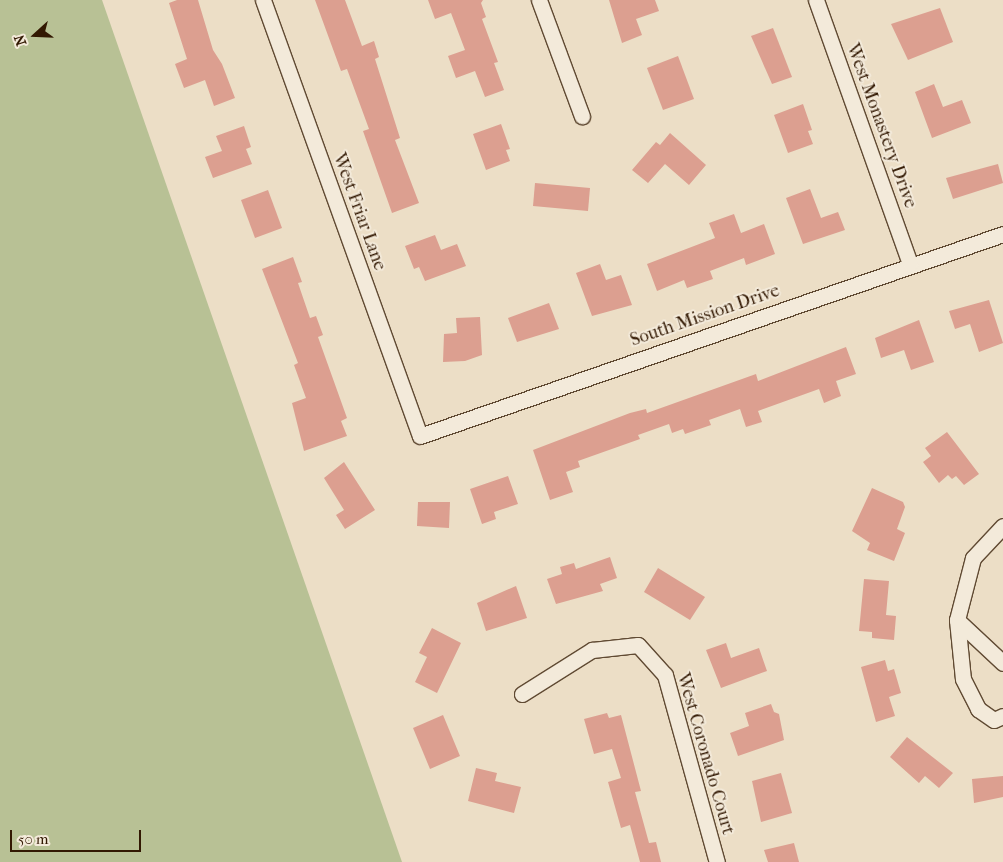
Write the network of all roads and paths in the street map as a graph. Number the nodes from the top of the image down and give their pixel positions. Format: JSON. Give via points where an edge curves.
{"nodes":[{"id":1,"x":263,"y":0,"type":"edge"},
{"id":2,"x":539,"y":0,"type":"edge"},
{"id":3,"x":816,"y":0,"type":"edge"},
{"id":4,"x":582,"y":116,"type":"dead end"},
{"id":5,"x":1003,"y":234,"type":"edge"},
{"id":6,"x":910,"y":264,"type":"junction"},
{"id":7,"x":420,"y":436,"type":"joint"},
{"id":8,"x":1003,"y":526,"type":"edge"},
{"id":9,"x":957,"y":620,"type":"junction"},
{"id":10,"x":1003,"y":663,"type":"edge"},
{"id":11,"x":522,"y":694,"type":"dead end"},
{"id":12,"x":1003,"y":716,"type":"edge"},
{"id":13,"x":717,"y":862,"type":"edge"}],
"edges":[{"from":1,"to":7,"type":"street","name":"West Friar Lane"},
{"from":2,"to":4,"type":"street"},
{"from":3,"to":6,"type":"street","name":"West Monastery Drive"},
{"from":5,"to":6,"type":"street","name":"South Mission Drive"},
{"from":6,"to":7,"type":"street","name":"South Mission Drive"},
{"from":8,"to":9,"type":"street","via":[[973,558]]},
{"from":9,"to":10,"type":"street"},
{"from":9,"to":12,"type":"street","via":[[963,678],[978,708],[994,720]]},
{"from":11,"to":13,"type":"street","name":"West Coronado Court","via":[[592,650],[638,645],[665,675]]}]}
